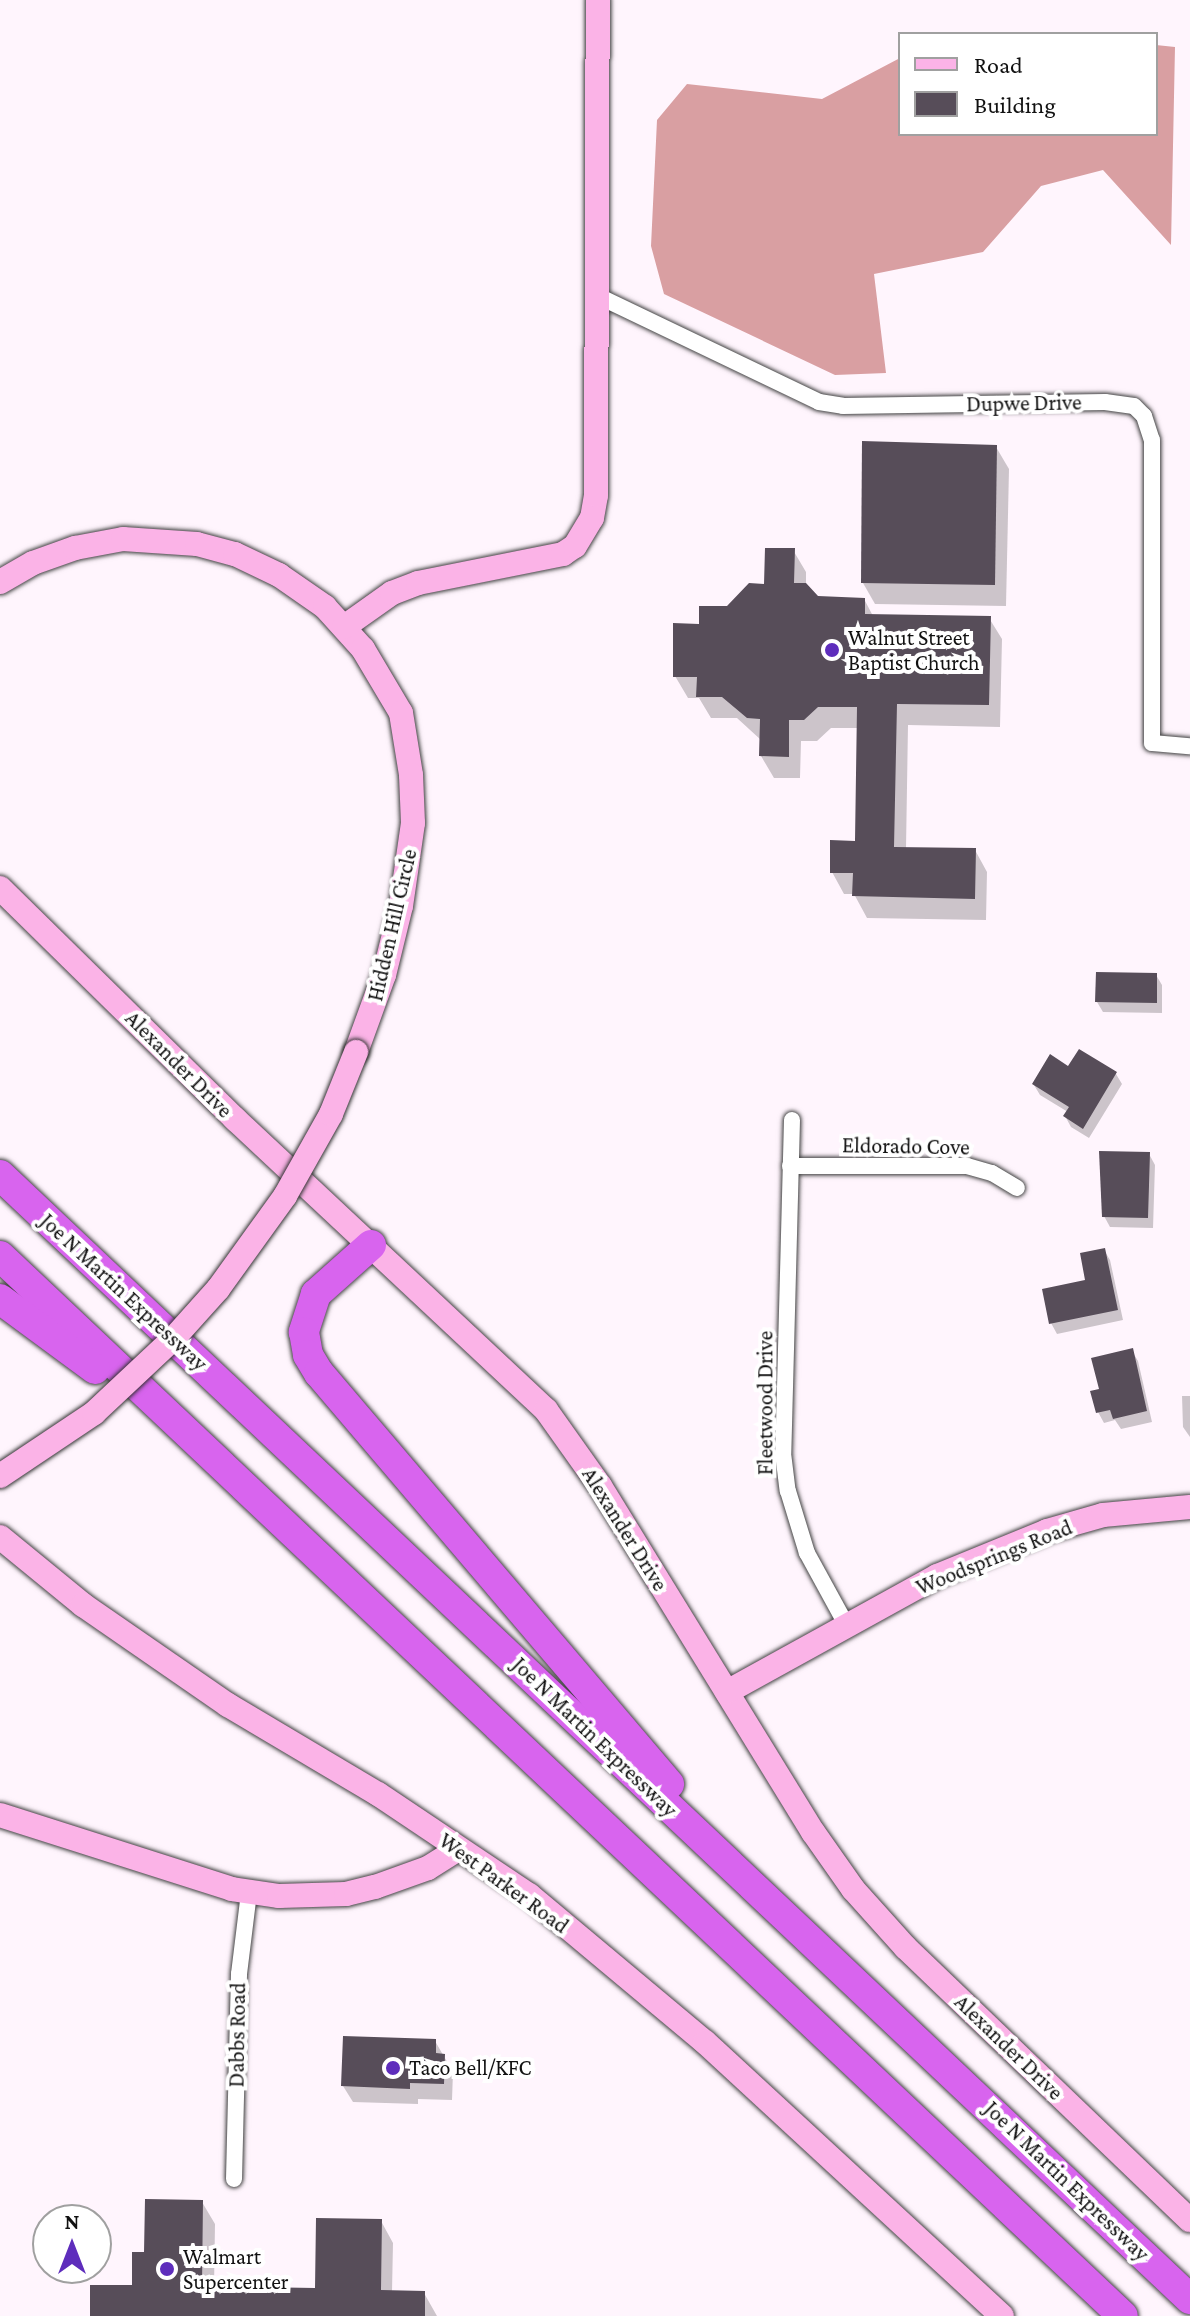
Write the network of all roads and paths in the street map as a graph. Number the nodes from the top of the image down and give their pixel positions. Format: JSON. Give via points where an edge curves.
{"nodes":[{"id":1,"x":598,"y":0,"type":"edge"},
{"id":2,"x":596,"y":295,"type":"junction"},
{"id":3,"x":0,"y":582,"type":"edge"},
{"id":4,"x":344,"y":627,"type":"junction"},
{"id":5,"x":1190,"y":746,"type":"edge"},
{"id":6,"x":3,"y":890,"type":"edge"},
{"id":7,"x":792,"y":1120,"type":"dead end"},
{"id":8,"x":790,"y":1166,"type":"junction"},
{"id":9,"x":0,"y":1175,"type":"edge"},
{"id":10,"x":1017,"y":1188,"type":"dead end"},
{"id":11,"x":371,"y":1245,"type":"junction"},
{"id":12,"x":0,"y":1256,"type":"edge"},
{"id":13,"x":0,"y":1299,"type":"edge"},
{"id":14,"x":197,"y":1443,"type":"junction"},
{"id":15,"x":0,"y":1476,"type":"edge"},
{"id":16,"x":1190,"y":1507,"type":"edge"},
{"id":17,"x":0,"y":1537,"type":"edge"},
{"id":18,"x":847,"y":1626,"type":"junction"},
{"id":19,"x":727,"y":1692,"type":"junction"},
{"id":20,"x":0,"y":1815,"type":"edge"},
{"id":21,"x":458,"y":1849,"type":"junction"},
{"id":22,"x":249,"y":1892,"type":"junction"},
{"id":23,"x":769,"y":1901,"type":"junction"},
{"id":24,"x":234,"y":2179,"type":"dead end"},
{"id":25,"x":1190,"y":2220,"type":"edge"},
{"id":26,"x":1190,"y":2299,"type":"edge"},
{"id":27,"x":1002,"y":2316,"type":"edge"},
{"id":28,"x":1123,"y":2316,"type":"edge"}],
"edges":[{"from":1,"to":2,"type":"street"},
{"from":2,"to":4,"type":"street","via":[[596,495],[592,518],[575,546],[550,558],[418,583],[392,593]]},
{"from":2,"to":5,"type":"street","name":"Dupwe Drive","via":[[819,402],[1134,406],[1144,416],[1152,440],[1152,743]]},
{"from":3,"to":4,"type":"street","name":"Hidden Hill Circle","via":[[75,548],[159,539],[197,544],[254,562],[310,596]]},
{"from":4,"to":15,"type":"street","name":"Hidden Hill Circle","bridge":true,"via":[[380,672],[401,713],[413,808],[401,906],[384,975],[331,1114],[285,1196],[218,1289],[174,1338],[94,1413]]},
{"from":6,"to":11,"type":"street","name":"Alexander Drive"},
{"from":7,"to":8,"type":"street","name":"Fleetwood Drive"},
{"from":8,"to":10,"type":"street","name":"Eldorado Cove","via":[[967,1166]]},
{"from":8,"to":18,"type":"street","name":"Fleetwood Drive","via":[[783,1453],[788,1491],[807,1553]]},
{"from":9,"to":23,"type":"highway","name":"Joe N Martin Expressway"},
{"from":11,"to":19,"type":"street","name":"Alexander Drive","via":[[546,1410],[600,1486]]},
{"from":11,"to":23,"type":"highway","via":[[312,1302],[304,1341],[319,1373]]},
{"from":12,"to":14,"type":"highway"},
{"from":13,"to":14,"type":"highway"},
{"from":14,"to":28,"type":"highway"},
{"from":16,"to":18,"type":"street","name":"Woodsprings Road","via":[[1103,1515],[1047,1531],[937,1576]]},
{"from":17,"to":21,"type":"street","name":"West Parker Road","via":[[83,1605],[228,1705],[378,1794]]},
{"from":18,"to":19,"type":"street","name":"Woodsprings Road"},
{"from":19,"to":25,"type":"street","name":"Alexander Drive","via":[[853,1889],[906,1948]]},
{"from":20,"to":22,"type":"street"},
{"from":21,"to":22,"type":"street","via":[[413,1874],[346,1894]]},
{"from":21,"to":27,"type":"street","name":"West Parker Road","via":[[529,1895],[705,2042]]},
{"from":22,"to":24,"type":"street","name":"Dabbs Road","via":[[239,1974]]},
{"from":23,"to":26,"type":"highway","name":"Joe N Martin Expressway"}]}
